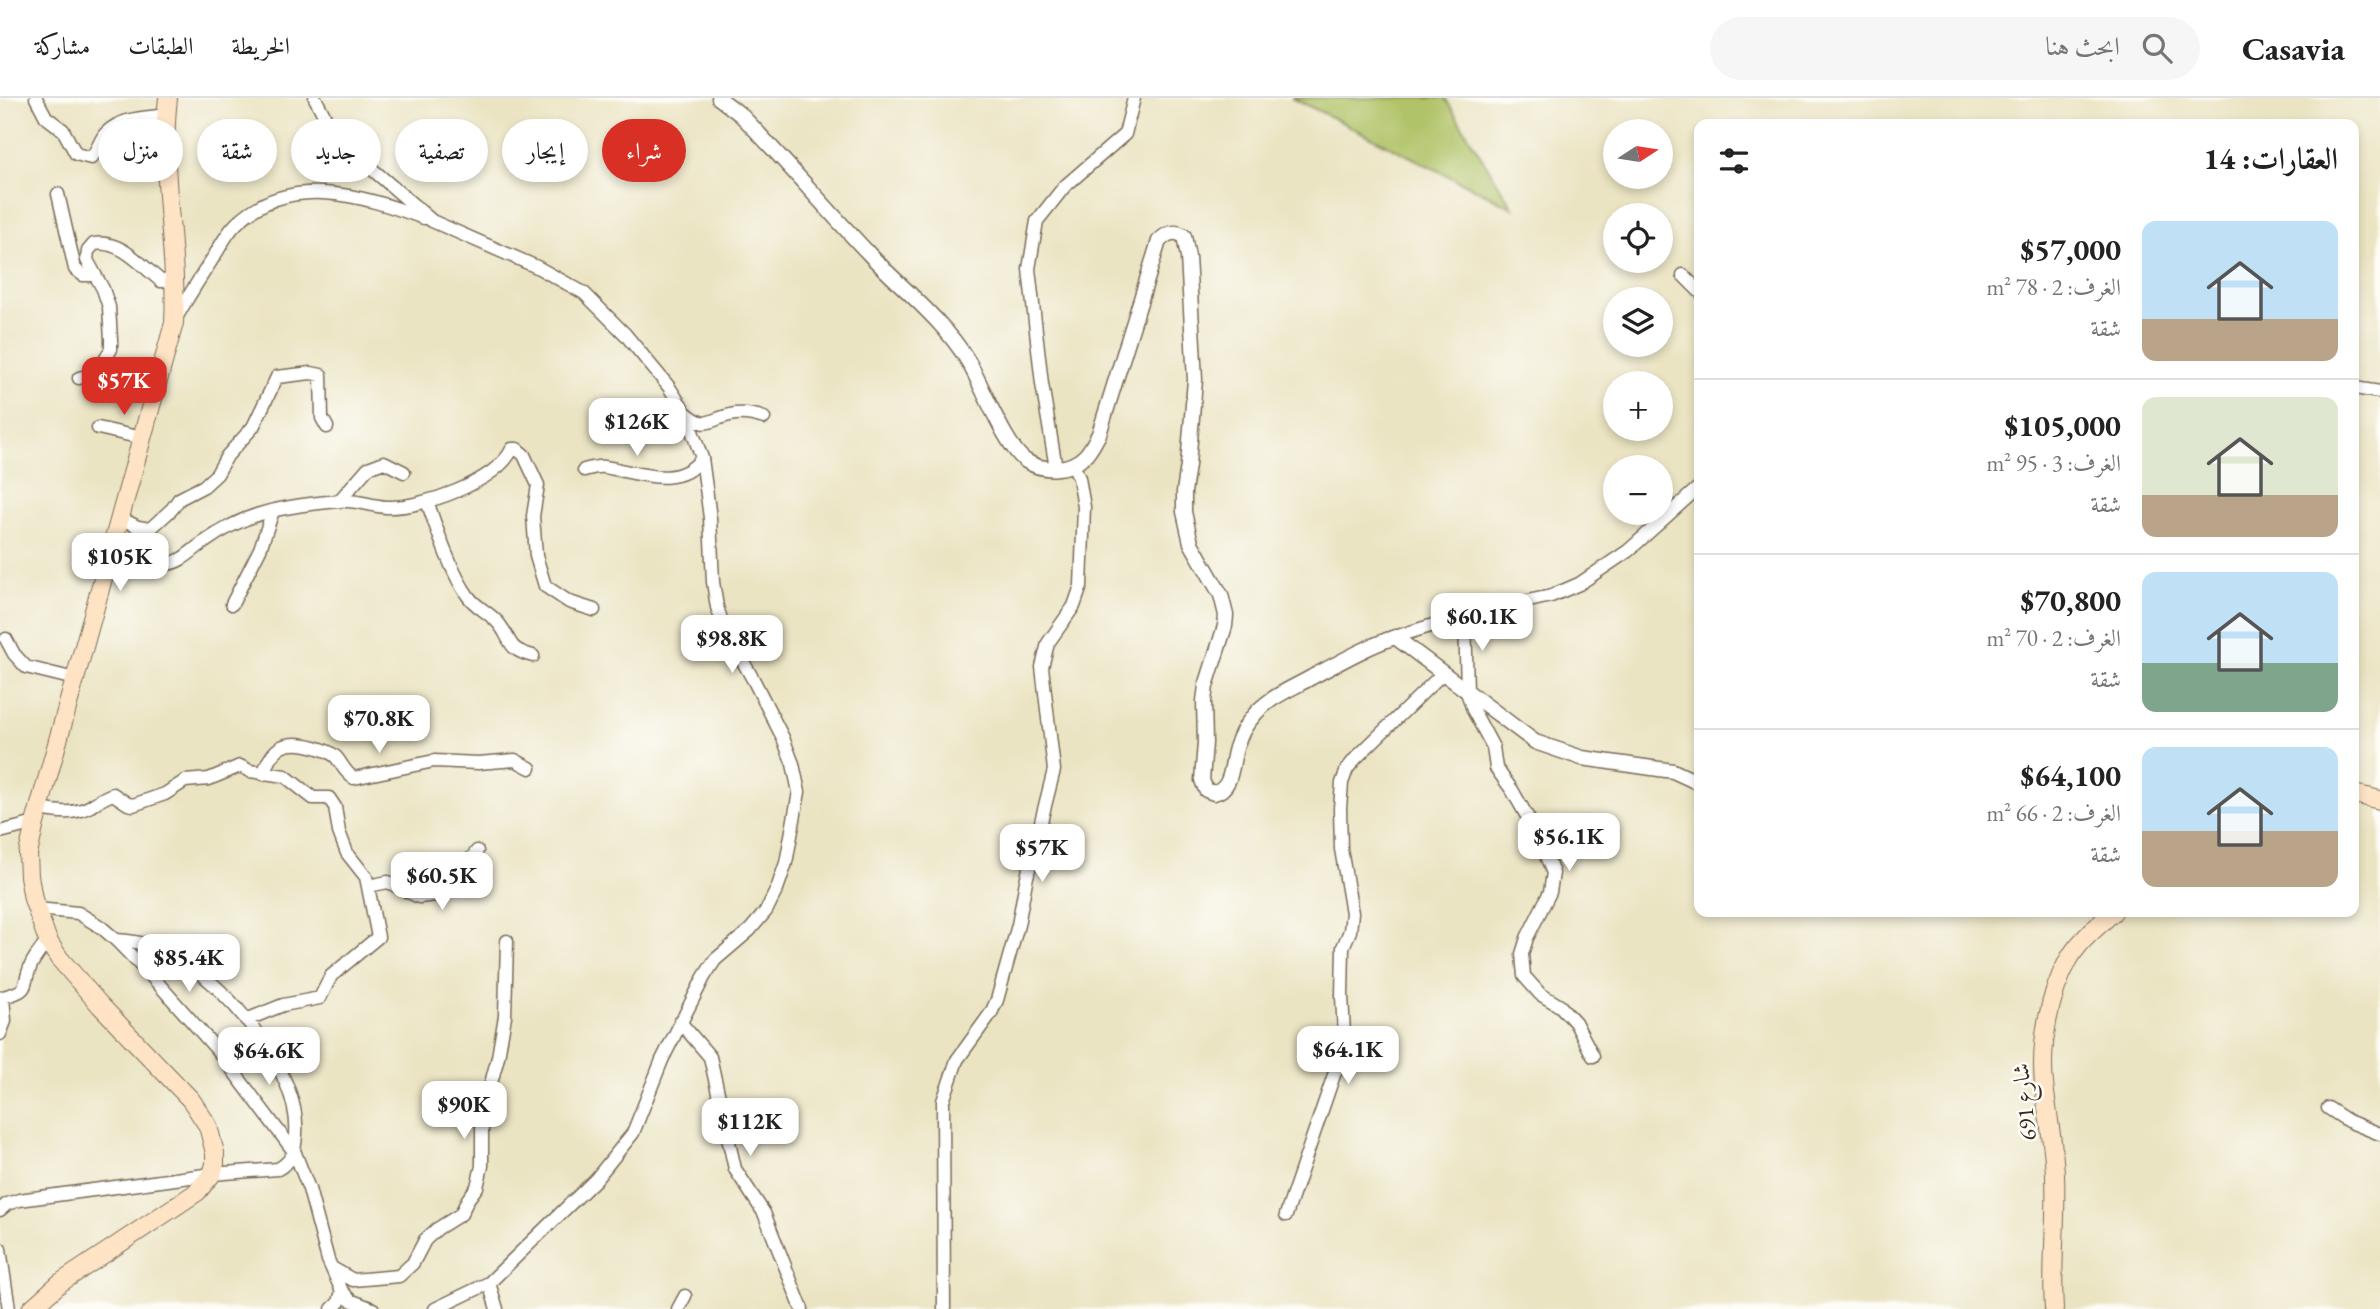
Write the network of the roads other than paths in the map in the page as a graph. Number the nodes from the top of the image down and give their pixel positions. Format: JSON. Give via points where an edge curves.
{"nodes":[{"id":1,"x":36,"y":98,"type":"edge"},
{"id":2,"x":315,"y":98,"type":"edge"},
{"id":3,"x":719,"y":98,"type":"edge"},
{"id":4,"x":1134,"y":98,"type":"edge"},
{"id":5,"x":167,"y":107,"type":"edge"},
{"id":6,"x":58,"y":194,"type":"dead end"},
{"id":7,"x":432,"y":221,"type":"junction"},
{"id":8,"x":94,"y":275,"type":"junction"},
{"id":9,"x":1683,"y":275,"type":"dead end"},
{"id":10,"x":175,"y":280,"type":"junction"},
{"id":11,"x":1694,"y":286,"type":"edge"},
{"id":12,"x":174,"y":323,"type":"junction"},
{"id":13,"x":79,"y":378,"type":"dead end"},
{"id":14,"x":2359,"y":389,"type":"edge"},
{"id":15,"x":2380,"y":392,"type":"edge"},
{"id":16,"x":685,"y":412,"type":"junction"},
{"id":17,"x":764,"y":418,"type":"dead end"},
{"id":18,"x":327,"y":427,"type":"dead end"},
{"id":19,"x":98,"y":428,"type":"dead end"},
{"id":20,"x":142,"y":438,"type":"junction"},
{"id":21,"x":702,"y":458,"type":"junction"},
{"id":22,"x":1073,"y":464,"type":"junction"},
{"id":23,"x":1056,"y":467,"type":"junction"},
{"id":24,"x":584,"y":470,"type":"dead end"},
{"id":25,"x":404,"y":472,"type":"dead end"},
{"id":26,"x":1694,"y":492,"type":"edge"},
{"id":27,"x":427,"y":500,"type":"junction"},
{"id":28,"x":340,"y":501,"type":"junction"},
{"id":29,"x":273,"y":511,"type":"junction"},
{"id":30,"x":120,"y":518,"type":"junction"},
{"id":31,"x":113,"y":544,"type":"junction"},
{"id":32,"x":232,"y":604,"type":"dead end"},
{"id":33,"x":594,"y":610,"type":"dead end"},
{"id":34,"x":1465,"y":615,"type":"junction"},
{"id":35,"x":1395,"y":637,"type":"junction"},
{"id":36,"x":6,"y":639,"type":"dead end"},
{"id":37,"x":533,"y":656,"type":"dead end"},
{"id":38,"x":1443,"y":673,"type":"junction"},
{"id":39,"x":75,"y":679,"type":"junction"},
{"id":40,"x":1467,"y":692,"type":"junction"},
{"id":41,"x":530,"y":768,"type":"dead end"},
{"id":42,"x":263,"y":774,"type":"junction"},
{"id":43,"x":1694,"y":781,"type":"edge"},
{"id":44,"x":2359,"y":795,"type":"edge"},
{"id":45,"x":2380,"y":800,"type":"edge"},
{"id":46,"x":37,"y":816,"type":"junction"},
{"id":47,"x":0,"y":832,"type":"edge"},
{"id":48,"x":477,"y":851,"type":"dead end"},
{"id":49,"x":368,"y":886,"type":"junction"},
{"id":50,"x":37,"y":909,"type":"junction"},
{"id":51,"x":2108,"y":917,"type":"edge"},
{"id":52,"x":117,"y":940,"type":"junction"},
{"id":53,"x":48,"y":941,"type":"junction"},
{"id":54,"x":507,"y":941,"type":"dead end"},
{"id":55,"x":2,"y":998,"type":"edge"},
{"id":56,"x":246,"y":1020,"type":"junction"},
{"id":57,"x":680,"y":1022,"type":"junction"},
{"id":58,"x":0,"y":1034,"type":"edge"},
{"id":59,"x":1594,"y":1056,"type":"dead end"},
{"id":60,"x":2328,"y":1108,"type":"dead end"},
{"id":61,"x":2380,"y":1134,"type":"edge"},
{"id":62,"x":295,"y":1153,"type":"junction"},
{"id":63,"x":212,"y":1174,"type":"junction"},
{"id":64,"x":0,"y":1210,"type":"edge"},
{"id":65,"x":1286,"y":1216,"type":"dead end"},
{"id":66,"x":0,"y":1248,"type":"edge"},
{"id":67,"x":332,"y":1268,"type":"junction"},
{"id":68,"x":489,"y":1283,"type":"junction"},
{"id":69,"x":342,"y":1291,"type":"junction"},
{"id":70,"x":685,"y":1296,"type":"dead end"},
{"id":71,"x":9,"y":1309,"type":"edge"},
{"id":72,"x":31,"y":1309,"type":"edge"},
{"id":73,"x":332,"y":1309,"type":"edge"},
{"id":74,"x":373,"y":1309,"type":"edge"},
{"id":75,"x":435,"y":1309,"type":"edge"},
{"id":76,"x":497,"y":1309,"type":"edge"},
{"id":77,"x":678,"y":1309,"type":"edge"},
{"id":78,"x":802,"y":1309,"type":"edge"},
{"id":79,"x":944,"y":1309,"type":"edge"},
{"id":80,"x":2054,"y":1309,"type":"edge"}],
"edges":[{"from":1,"to":5,"type":"street","via":[[76,154],[92,158],[104,134],[122,122]]},
{"from":2,"to":7,"type":"street","via":[[343,141]]},
{"from":3,"to":23,"type":"street","via":[[741,115],[946,331],[967,360],[1015,453],[1035,466]]},
{"from":4,"to":23,"type":"street","via":[[1125,134],[1064,187],[1037,222],[1029,269]]},
{"from":5,"to":10,"type":"main road"},
{"from":6,"to":8,"type":"street","via":[[75,269]]},
{"from":7,"to":12,"type":"street","via":[[358,196],[325,192],[280,196],[236,224]]},
{"from":7,"to":16,"type":"street","via":[[584,293],[625,334]]},
{"from":8,"to":10,"type":"street","via":[[88,251],[94,243],[103,242],[122,250],[161,281]]},
{"from":8,"to":13,"type":"street","via":[[109,307],[111,349],[98,373]]},
{"from":9,"to":11,"type":"street"},
{"from":10,"to":12,"type":"main road"},
{"from":12,"to":20,"type":"main road"},
{"from":14,"to":15,"type":"street"},
{"from":16,"to":17,"type":"street","via":[[704,424],[741,413]]},
{"from":16,"to":21,"type":"street"},
{"from":18,"to":30,"type":"street","via":[[321,375],[277,377],[253,427],[210,482],[184,495],[150,530]]},
{"from":19,"to":20,"type":"street"},
{"from":20,"to":30,"type":"main road"},
{"from":21,"to":24,"type":"street","via":[[693,470],[678,475],[635,475],[603,466]]},
{"from":21,"to":57,"type":"street","via":[[717,607],[783,738],[799,792],[786,863],[766,911],[715,960]]},
{"from":22,"to":23,"type":"street"},
{"from":22,"to":35,"type":"street","via":[[1083,458],[1099,433],[1159,241],[1178,233],[1187,243],[1195,355],[1184,512],[1191,543],[1222,595],[1226,615],[1204,701],[1202,780],[1206,790],[1223,790],[1235,749],[1261,706],[1354,654]]},
{"from":22,"to":79,"type":"street","via":[[1084,508],[1081,586],[1074,606],[1048,643],[1042,667],[1054,770],[997,1000],[957,1060],[943,1101]]},
{"from":25,"to":28,"type":"street","via":[[384,462],[368,468]]},
{"from":26,"to":34,"type":"street","via":[[1628,551],[1579,584],[1551,596]]},
{"from":27,"to":28,"type":"street","via":[[384,507]]},
{"from":27,"to":33,"type":"street","via":[[462,489],[517,449],[538,485],[533,516],[536,556],[545,586],[569,602]]},
{"from":27,"to":37,"type":"street","via":[[469,598],[499,623],[518,652]]},
{"from":28,"to":29,"type":"street"},
{"from":29,"to":31,"type":"street","via":[[232,525],[185,557],[164,565],[141,561]]},
{"from":29,"to":32,"type":"street"},
{"from":30,"to":31,"type":"main road"},
{"from":31,"to":39,"type":"main road"},
{"from":34,"to":35,"type":"street"},
{"from":34,"to":40,"type":"street"},
{"from":35,"to":38,"type":"street"},
{"from":36,"to":39,"type":"street","via":[[26,667]]},
{"from":38,"to":40,"type":"street"},
{"from":38,"to":65,"type":"street","via":[[1356,758],[1342,783],[1341,849],[1352,913],[1343,947],[1345,1052]]},
{"from":39,"to":46,"type":"main road"},
{"from":40,"to":43,"type":"street","via":[[1535,742],[1558,751],[1661,768]]},
{"from":40,"to":59,"type":"street","via":[[1493,747],[1496,768],[1536,832],[1553,873],[1550,892],[1522,954],[1524,976],[1574,1022]]},
{"from":41,"to":42,"type":"street","via":[[515,760],[434,761],[354,778],[334,755],[287,744],[269,758]]},
{"from":42,"to":46,"type":"street","via":[[240,766],[209,779],[185,781],[166,794],[131,805],[113,794],[74,812]]},
{"from":42,"to":49,"type":"street","via":[[285,776],[313,798],[329,798],[334,803],[347,853]]},
{"from":44,"to":45,"type":"main road"},
{"from":46,"to":47,"type":"street"},
{"from":46,"to":50,"type":"main road","via":[[28,853]]},
{"from":48,"to":49,"type":"street","via":[[444,894],[419,897],[388,882]]},
{"from":49,"to":56,"type":"street","via":[[378,932],[375,941],[331,976],[320,998],[283,1005]]},
{"from":50,"to":52,"type":"street","via":[[78,913]]},
{"from":50,"to":53,"type":"main road"},
{"from":51,"to":80,"type":"main road","name":"شارع 691","via":[[2086,937],[2060,977],[2044,1047],[2056,1186]]},
{"from":52,"to":56,"type":"street","via":[[148,944],[183,960]]},
{"from":52,"to":62,"type":"street","via":[[219,1052]]},
{"from":53,"to":55,"type":"street","via":[[31,964],[22,992]]},
{"from":53,"to":63,"type":"main road","via":[[203,1117],[215,1153]]},
{"from":54,"to":67,"type":"street","via":[[505,1016],[482,1117],[477,1187],[461,1214],[425,1240],[400,1276],[354,1280]]},
{"from":55,"to":58,"type":"street","via":[[5,1021]]},
{"from":56,"to":62,"type":"street","via":[[275,1062],[293,1101]]},
{"from":57,"to":68,"type":"street","via":[[633,1133],[596,1180]]},
{"from":57,"to":78,"type":"street","via":[[710,1057],[735,1169],[764,1213]]},
{"from":60,"to":61,"type":"street"},
{"from":62,"to":63,"type":"street","via":[[278,1169]]},
{"from":62,"to":67,"type":"street"},
{"from":63,"to":64,"type":"street","via":[[19,1200]]},
{"from":63,"to":72,"type":"main road","via":[[197,1192],[60,1283]]},
{"from":66,"to":71,"type":"street"},
{"from":67,"to":69,"type":"street"},
{"from":68,"to":75,"type":"street"},
{"from":68,"to":76,"type":"street"},
{"from":69,"to":73,"type":"street"},
{"from":69,"to":74,"type":"street","via":[[350,1300]]},
{"from":70,"to":77,"type":"street"}]}
